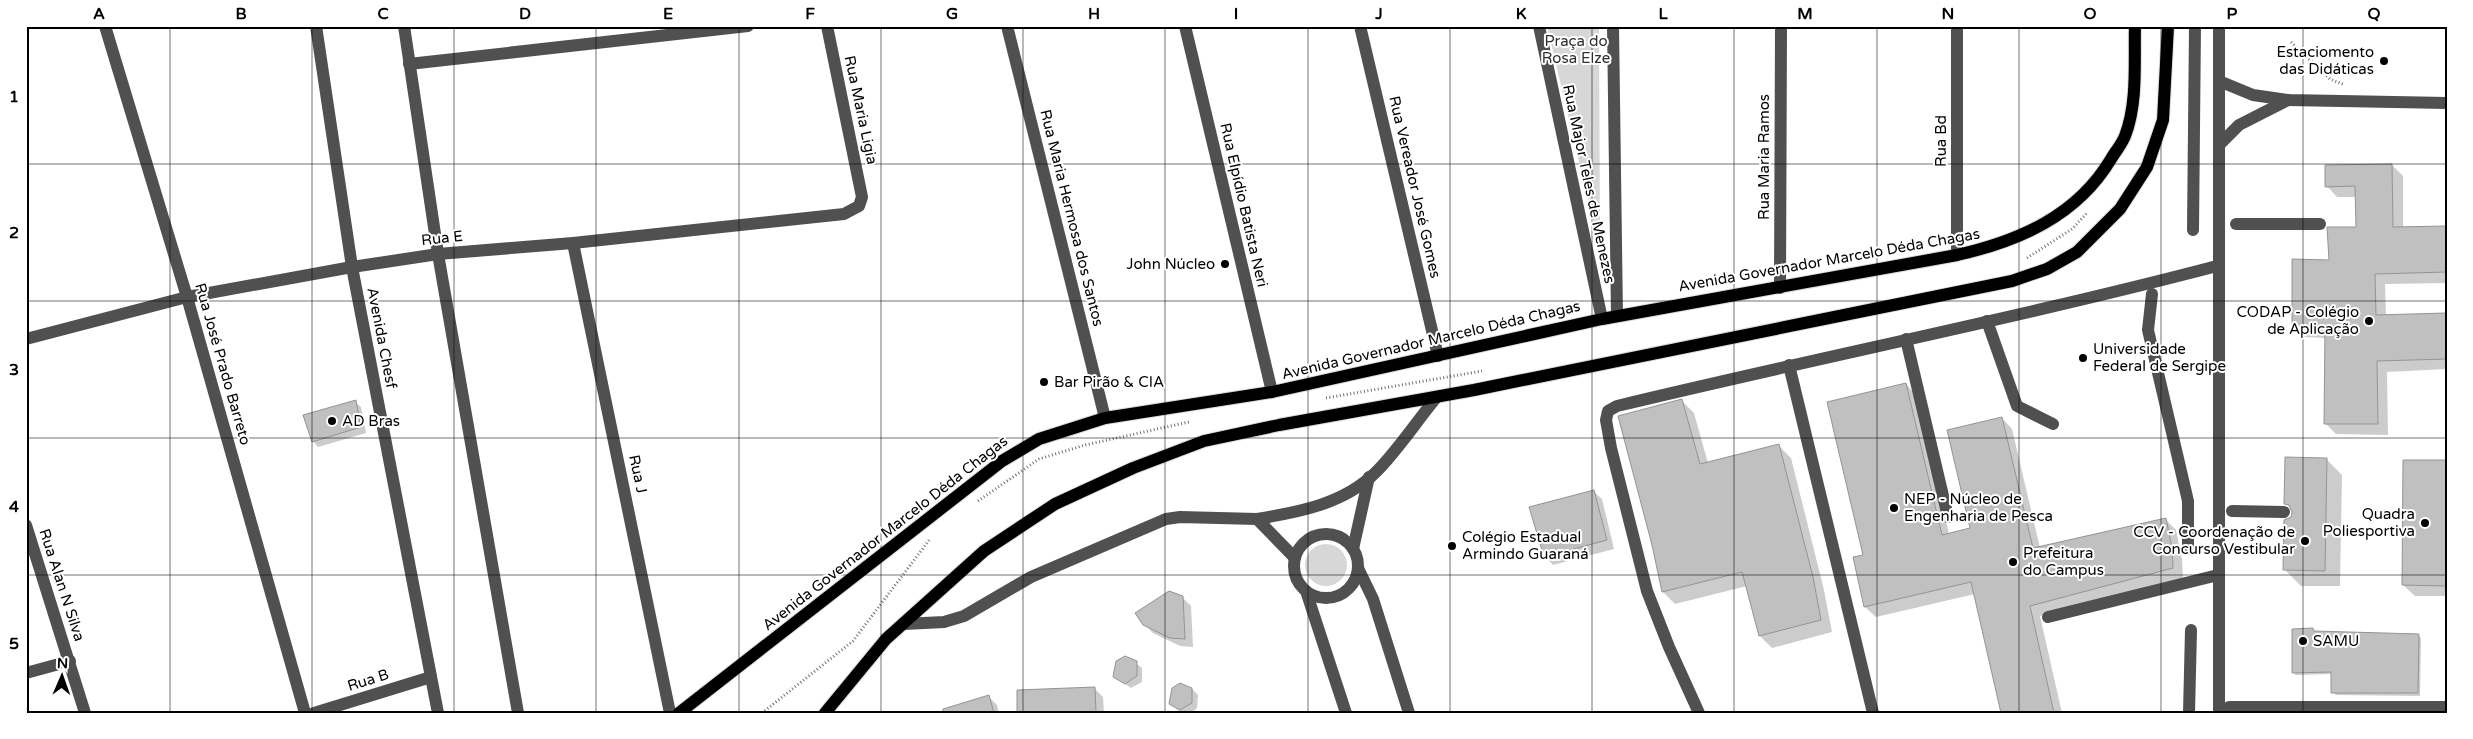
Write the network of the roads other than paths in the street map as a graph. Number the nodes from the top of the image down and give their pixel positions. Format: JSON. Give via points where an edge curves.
{"nodes":[{"id":1,"x":105,"y":26,"type":"edge"},
{"id":2,"x":316,"y":26,"type":"edge"},
{"id":3,"x":404,"y":26,"type":"edge"},
{"id":4,"x":748,"y":26,"type":"edge"},
{"id":5,"x":827,"y":26,"type":"edge"},
{"id":6,"x":1007,"y":26,"type":"edge"},
{"id":7,"x":1185,"y":26,"type":"edge"},
{"id":8,"x":1360,"y":26,"type":"edge"},
{"id":9,"x":1539,"y":26,"type":"edge"},
{"id":10,"x":1612,"y":26,"type":"edge"},
{"id":11,"x":1781,"y":26,"type":"edge"},
{"id":12,"x":1957,"y":26,"type":"edge"},
{"id":13,"x":2135,"y":26,"type":"edge"},
{"id":14,"x":2168,"y":26,"type":"edge"},
{"id":15,"x":2194,"y":26,"type":"edge"},
{"id":16,"x":2218,"y":26,"type":"edge"},
{"id":17,"x":410,"y":64,"type":"junction"},
{"id":18,"x":2219,"y":81,"type":"junction"},
{"id":19,"x":2288,"y":100,"type":"junction"},
{"id":20,"x":2447,"y":104,"type":"edge"},
{"id":21,"x":2219,"y":145,"type":"junction"},
{"id":22,"x":862,"y":200,"type":"joint"},
{"id":23,"x":2236,"y":224,"type":"dead end"},
{"id":24,"x":2320,"y":224,"type":"dead end"},
{"id":25,"x":2193,"y":230,"type":"dead end"},
{"id":26,"x":574,"y":243,"type":"junction"},
{"id":27,"x":438,"y":254,"type":"junction"},
{"id":28,"x":1957,"y":255,"type":"junction"},
{"id":29,"x":2217,"y":266,"type":"junction"},
{"id":30,"x":352,"y":267,"type":"junction"},
{"id":31,"x":1780,"y":288,"type":"junction"},
{"id":32,"x":2152,"y":294,"type":"dead end"},
{"id":33,"x":187,"y":297,"type":"junction"},
{"id":34,"x":1617,"y":316,"type":"junction"},
{"id":35,"x":1602,"y":318,"type":"junction"},
{"id":36,"x":1987,"y":321,"type":"junction"},
{"id":37,"x":26,"y":339,"type":"edge"},
{"id":38,"x":1906,"y":339,"type":"junction"},
{"id":39,"x":1438,"y":356,"type":"junction"},
{"id":40,"x":1788,"y":365,"type":"junction"},
{"id":41,"x":1272,"y":392,"type":"junction"},
{"id":42,"x":1436,"y":398,"type":"junction"},
{"id":43,"x":1105,"y":418,"type":"junction"},
{"id":44,"x":2053,"y":424,"type":"dead end"},
{"id":45,"x":1369,"y":477,"type":"junction"},
{"id":46,"x":2232,"y":512,"type":"dead end"},
{"id":47,"x":2284,"y":512,"type":"dead end"},
{"id":48,"x":1948,"y":517,"type":"dead end"},
{"id":49,"x":1257,"y":519,"type":"junction"},
{"id":50,"x":26,"y":525,"type":"edge"},
{"id":51,"x":1353,"y":549,"type":"junction"},
{"id":52,"x":2188,"y":549,"type":"dead end"},
{"id":53,"x":1295,"y":558,"type":"junction"},
{"id":54,"x":1358,"y":568,"type":"junction"},
{"id":55,"x":2218,"y":575,"type":"junction"},
{"id":56,"x":1306,"y":591,"type":"junction"},
{"id":57,"x":2048,"y":617,"type":"dead end"},
{"id":58,"x":904,"y":624,"type":"junction"},
{"id":59,"x":2191,"y":630,"type":"dead end"},
{"id":60,"x":70,"y":661,"type":"junction"},
{"id":61,"x":26,"y":674,"type":"edge"},
{"id":62,"x":431,"y":677,"type":"junction"},
{"id":63,"x":2447,"y":707,"type":"edge"},
{"id":64,"x":2224,"y":710,"type":"edge"},
{"id":65,"x":2379,"y":710,"type":"edge"},
{"id":66,"x":84,"y":713,"type":"edge"},
{"id":67,"x":304,"y":713,"type":"edge"},
{"id":68,"x":314,"y":713,"type":"edge"},
{"id":69,"x":438,"y":713,"type":"edge"},
{"id":70,"x":518,"y":713,"type":"edge"},
{"id":71,"x":670,"y":713,"type":"edge"},
{"id":72,"x":680,"y":713,"type":"edge"},
{"id":73,"x":825,"y":713,"type":"edge"},
{"id":74,"x":1346,"y":713,"type":"edge"},
{"id":75,"x":1409,"y":713,"type":"edge"},
{"id":76,"x":1699,"y":713,"type":"edge"},
{"id":77,"x":1873,"y":713,"type":"edge"},
{"id":78,"x":2189,"y":713,"type":"edge"}],
"edges":[{"from":1,"to":33,"type":"street","name":"Rua José Prado Barreto"},
{"from":2,"to":30,"type":"street","name":"Avenida Chesf"},
{"from":3,"to":17,"type":"street"},
{"from":4,"to":17,"type":"street"},
{"from":5,"to":22,"type":"street","name":"Rua Maria Ligia"},
{"from":6,"to":43,"type":"street","name":"Rua Maria Hermosa dos Santos"},
{"from":7,"to":41,"type":"street","name":"Rua Elpídio Batista Neri"},
{"from":8,"to":39,"type":"street","name":"Rua Vereador José Gomes"},
{"from":9,"to":35,"type":"street","name":"Rua Major Teles de Menezes"},
{"from":10,"to":34,"type":"street"},
{"from":11,"to":31,"type":"street","name":"Rua Maria Ramos"},
{"from":12,"to":28,"type":"street","name":"Rua Bd"},
{"from":13,"to":28,"type":"main road","name":"Avenida Governador Marcelo Déda Chagas","via":[[2130,114],[2125,136],[2104,171],[2083,196],[2036,229],[1987,248]]},
{"from":14,"to":42,"type":"main road","via":[[2163,120],[2147,168],[2120,209],[2077,252],[2047,270],[2012,280]]},
{"from":15,"to":25,"type":"street"},
{"from":16,"to":18,"type":"street"},
{"from":17,"to":27,"type":"street"},
{"from":18,"to":19,"type":"street","via":[[2253,95]]},
{"from":18,"to":21,"type":"street"},
{"from":19,"to":20,"type":"street"},
{"from":19,"to":21,"type":"street","via":[[2239,126]]},
{"from":21,"to":29,"type":"street"},
{"from":22,"to":26,"type":"street","name":"Rua E","via":[[853,210],[834,216]]},
{"from":23,"to":24,"type":"street"},
{"from":26,"to":27,"type":"street","name":"Rua E"},
{"from":26,"to":71,"type":"street","name":"Rua J"},
{"from":27,"to":30,"type":"street","name":"Rua E"},
{"from":27,"to":70,"type":"street"},
{"from":28,"to":31,"type":"main road","name":"Avenida Governador Marcelo Déda Chagas"},
{"from":29,"to":36,"type":"street"},
{"from":29,"to":55,"type":"street"},
{"from":30,"to":33,"type":"street","name":"Rua E"},
{"from":30,"to":62,"type":"street","name":"Avenida Chesf"},
{"from":31,"to":34,"type":"main road","name":"Avenida Governador Marcelo Déda Chagas"},
{"from":32,"to":52,"type":"street","via":[[2148,330],[2188,501]]},
{"from":33,"to":37,"type":"street","name":"Rua E"},
{"from":33,"to":67,"type":"street","name":"Rua José Prado Barreto"},
{"from":34,"to":35,"type":"main road","name":"Avenida Governador Marcelo Déda Chagas"},
{"from":35,"to":39,"type":"main road","name":"Avenida Governador Marcelo Déda Chagas"},
{"from":36,"to":38,"type":"street"},
{"from":36,"to":44,"type":"street","via":[[2016,406]]},
{"from":38,"to":40,"type":"street"},
{"from":38,"to":48,"type":"street"},
{"from":39,"to":41,"type":"main road","name":"Avenida Governador Marcelo Déda Chagas"},
{"from":40,"to":76,"type":"street","via":[[1617,406],[1606,416],[1647,591]]},
{"from":40,"to":77,"type":"street"},
{"from":41,"to":43,"type":"main road","name":"Avenida Governador Marcelo Déda Chagas"},
{"from":42,"to":45,"type":"street"},
{"from":42,"to":58,"type":"main road","via":[[1204,441],[1133,468],[1056,504],[984,551]]},
{"from":43,"to":72,"type":"main road","name":"Avenida Governador Marcelo Déda Chagas","via":[[1039,439],[1015,452]]},
{"from":45,"to":49,"type":"street","via":[[1340,498],[1320,506]]},
{"from":45,"to":51,"type":"street"},
{"from":46,"to":47,"type":"street"},
{"from":49,"to":53,"type":"street"},
{"from":49,"to":58,"type":"street","via":[[1166,519],[1031,577],[964,616],[944,622]]},
{"from":50,"to":60,"type":"street","name":"Rua Alan N Silva"},
{"from":51,"to":53,"type":"street","via":[[1337,536],[1318,536],[1308,540]]},
{"from":51,"to":54,"type":"street"},
{"from":53,"to":56,"type":"street","via":[[1297,580]]},
{"from":54,"to":56,"type":"street","via":[[1351,586],[1339,595],[1323,598]]},
{"from":54,"to":75,"type":"street","via":[[1373,599]]},
{"from":55,"to":57,"type":"street"},
{"from":55,"to":64,"type":"street"},
{"from":56,"to":74,"type":"street"},
{"from":58,"to":73,"type":"main road","via":[[886,639]]},
{"from":59,"to":78,"type":"street"},
{"from":60,"to":61,"type":"street"},
{"from":60,"to":66,"type":"street","name":"Rua Alan N Silva"},
{"from":62,"to":68,"type":"street","name":"Rua B"},
{"from":62,"to":69,"type":"street","name":"Avenida Chesf"},
{"from":63,"to":65,"type":"street"},
{"from":64,"to":65,"type":"street"}]}
